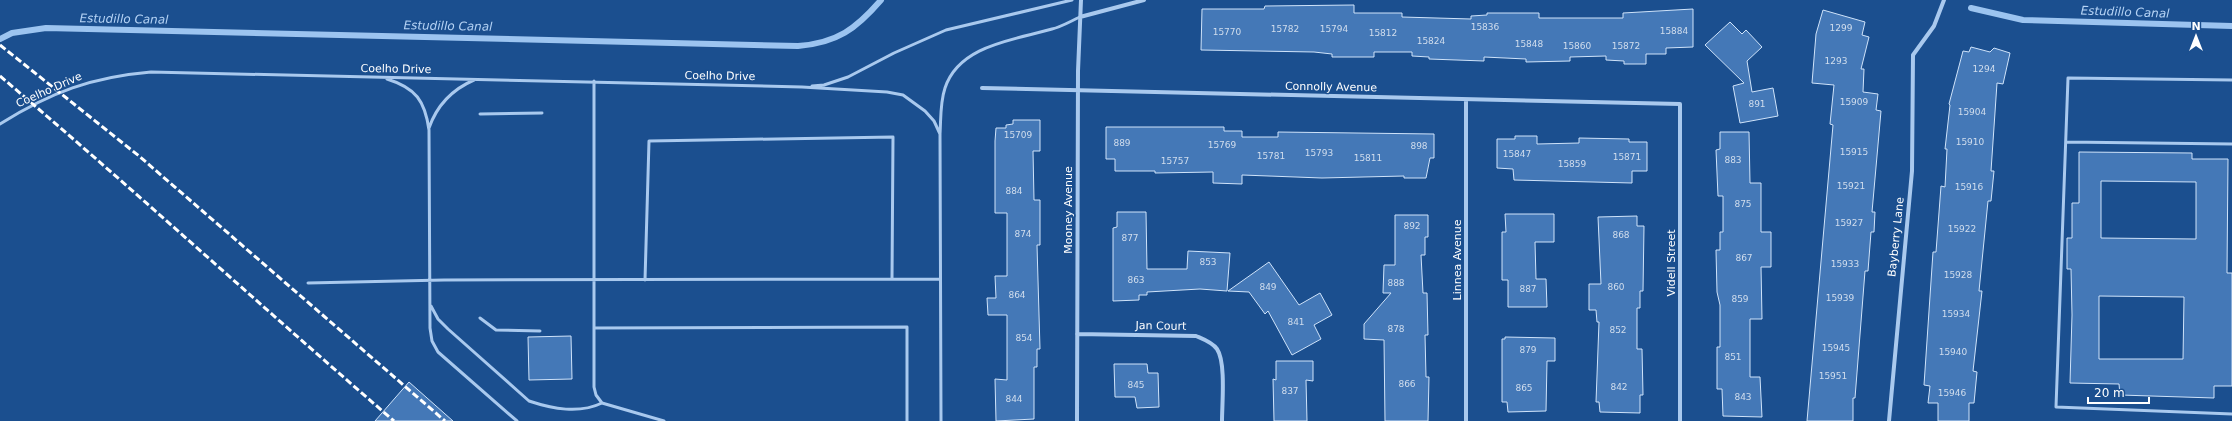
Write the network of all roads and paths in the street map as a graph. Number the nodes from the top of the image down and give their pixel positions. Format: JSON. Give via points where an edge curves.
{"nodes":[{"id":1,"x":1072,"y":0,"type":"edge"},
{"id":2,"x":1081,"y":0,"type":"edge"},
{"id":3,"x":1144,"y":0,"type":"edge"},
{"id":4,"x":1944,"y":0,"type":"edge"},
{"id":5,"x":1080,"y":17,"type":"junction"},
{"id":6,"x":384,"y":78,"type":"junction"},
{"id":7,"x":476,"y":79,"type":"junction"},
{"id":8,"x":2232,"y":80,"type":"edge"},
{"id":9,"x":594,"y":82,"type":"junction"},
{"id":10,"x":802,"y":87,"type":"junction"},
{"id":11,"x":982,"y":88,"type":"dead end"},
{"id":12,"x":1078,"y":91,"type":"junction"},
{"id":13,"x":1466,"y":100,"type":"junction"},
{"id":14,"x":1680,"y":104,"type":"joint"},
{"id":15,"x":480,"y":114,"type":"dead end"},
{"id":16,"x":542,"y":114,"type":"dead end"},
{"id":17,"x":0,"y":124,"type":"edge"},
{"id":18,"x":429,"y":130,"type":"junction"},
{"id":19,"x":940,"y":134,"type":"junction"},
{"id":20,"x":2066,"y":142,"type":"junction"},
{"id":21,"x":2232,"y":144,"type":"edge"},
{"id":22,"x":892,"y":279,"type":"junction"},
{"id":23,"x":940,"y":279,"type":"junction"},
{"id":24,"x":429,"y":280,"type":"junction"},
{"id":25,"x":594,"y":280,"type":"junction"},
{"id":26,"x":645,"y":280,"type":"junction"},
{"id":27,"x":308,"y":283,"type":"dead end"},
{"id":28,"x":430,"y":299,"type":"junction"},
{"id":29,"x":480,"y":318,"type":"dead end"},
{"id":30,"x":594,"y":328,"type":"junction"},
{"id":31,"x":540,"y":331,"type":"dead end"},
{"id":32,"x":1077,"y":334,"type":"junction"},
{"id":33,"x":602,"y":403,"type":"junction"},
{"id":34,"x":2232,"y":414,"type":"edge"},
{"id":35,"x":517,"y":421,"type":"edge"},
{"id":36,"x":664,"y":421,"type":"edge"},
{"id":37,"x":907,"y":421,"type":"edge"},
{"id":38,"x":940,"y":421,"type":"edge"},
{"id":39,"x":1077,"y":421,"type":"edge"},
{"id":40,"x":1222,"y":421,"type":"edge"},
{"id":41,"x":1466,"y":421,"type":"edge"},
{"id":42,"x":1680,"y":421,"type":"edge"},
{"id":43,"x":1889,"y":421,"type":"edge"}],
"edges":[{"from":1,"to":10,"type":"lane","name":"Coelho Drive","via":[[946,30],[848,77]]},
{"from":2,"to":5,"type":"street","name":"Mooney Avenue"},
{"from":3,"to":5,"type":"street"},
{"from":4,"to":43,"type":"street","name":"Bayberry Lane","via":[[1934,26],[1912,55],[1912,171]]},
{"from":5,"to":12,"type":"street","name":"Mooney Avenue"},
{"from":5,"to":19,"type":"lane","via":[[1053,29],[988,47],[962,62],[945,87],[941,103]]},
{"from":6,"to":7,"type":"lane","name":"Coelho Drive"},
{"from":6,"to":17,"type":"lane","name":"Coelho Drive","via":[[151,72],[124,74],[94,80],[66,90],[36,103]]},
{"from":6,"to":18,"type":"lane","via":[[410,89],[420,100],[426,111]]},
{"from":7,"to":9,"type":"lane","name":"Coelho Drive"},
{"from":7,"to":18,"type":"lane","via":[[450,93],[434,115]]},
{"from":8,"to":20,"type":"lane","via":[[2068,78]]},
{"from":9,"to":10,"type":"lane","name":"Coelho Drive"},
{"from":9,"to":25,"type":"lane"},
{"from":10,"to":19,"type":"lane","name":"Coelho Drive","via":[[903,95],[925,111],[934,121]]},
{"from":11,"to":12,"type":"street","name":"Connolly Avenue"},
{"from":12,"to":13,"type":"street","name":"Connolly Avenue"},
{"from":12,"to":32,"type":"street","name":"Mooney Avenue"},
{"from":13,"to":14,"type":"street","name":"Connolly Avenue"},
{"from":13,"to":41,"type":"street","name":"Linnea Avenue"},
{"from":14,"to":42,"type":"street","name":"Videll Street"},
{"from":15,"to":16,"type":"lane"},
{"from":18,"to":24,"type":"lane"},
{"from":19,"to":23,"type":"lane"},
{"from":20,"to":21,"type":"lane"},
{"from":20,"to":34,"type":"lane","via":[[2056,407]]},
{"from":22,"to":23,"type":"lane"},
{"from":22,"to":26,"type":"lane"},
{"from":22,"to":26,"type":"lane","via":[[893,137],[649,141]]},
{"from":23,"to":38,"type":"lane"},
{"from":24,"to":25,"type":"lane"},
{"from":24,"to":27,"type":"lane"},
{"from":24,"to":28,"type":"lane"},
{"from":25,"to":26,"type":"lane"},
{"from":25,"to":30,"type":"lane"},
{"from":28,"to":33,"type":"lane","via":[[432,311],[438,319],[529,401],[580,410]]},
{"from":28,"to":35,"type":"lane","via":[[430,328],[432,341],[438,352]]},
{"from":29,"to":31,"type":"lane","via":[[496,330]]},
{"from":30,"to":33,"type":"lane","via":[[594,387]]},
{"from":30,"to":37,"type":"lane","via":[[907,327]]},
{"from":32,"to":39,"type":"street","name":"Mooney Avenue"},
{"from":32,"to":40,"type":"street","name":"Jan Court","via":[[1196,336],[1208,341],[1217,350],[1221,363]]},
{"from":33,"to":36,"type":"lane"}]}
